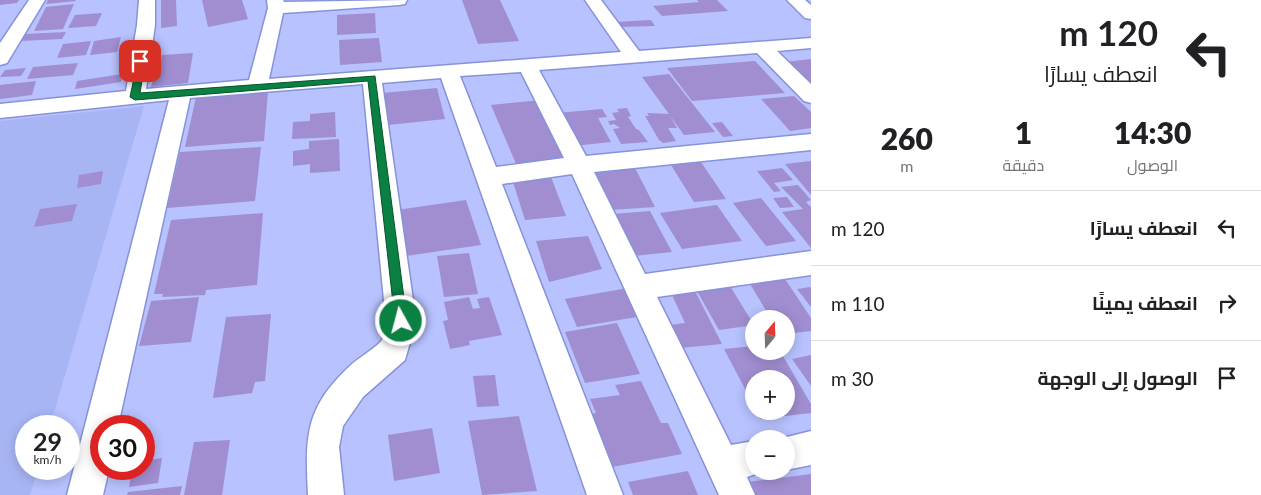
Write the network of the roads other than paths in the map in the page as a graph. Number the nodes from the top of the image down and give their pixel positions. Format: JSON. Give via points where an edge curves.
{"nodes":[{"id":1,"x":37,"y":0,"type":"edge"},
{"id":2,"x":147,"y":0,"type":"edge"},
{"id":3,"x":399,"y":0,"type":"edge"},
{"id":4,"x":593,"y":0,"type":"edge"},
{"id":5,"x":795,"y":0,"type":"edge"},
{"id":6,"x":276,"y":4,"type":"edge"},
{"id":7,"x":811,"y":14,"type":"edge"},
{"id":8,"x":7,"y":35,"type":"edge"},
{"id":9,"x":811,"y":43,"type":"edge"},
{"id":10,"x":762,"y":47,"type":"junction"},
{"id":11,"x":634,"y":57,"type":"junction"},
{"id":12,"x":0,"y":59,"type":"edge"},
{"id":13,"x":528,"y":67,"type":"junction"},
{"id":14,"x":449,"y":72,"type":"junction"},
{"id":15,"x":372,"y":78,"type":"junction"},
{"id":16,"x":258,"y":86,"type":"junction"},
{"id":17,"x":181,"y":92,"type":"junction"},
{"id":18,"x":811,"y":96,"type":"edge"},
{"id":19,"x":135,"y":97,"type":"junction"},
{"id":20,"x":0,"y":111,"type":"edge"},
{"id":21,"x":811,"y":142,"type":"edge"},
{"id":22,"x":579,"y":165,"type":"junction"},
{"id":23,"x":489,"y":177,"type":"junction"},
{"id":24,"x":811,"y":263,"type":"edge"},
{"id":25,"x":638,"y":287,"type":"junction"},
{"id":26,"x":104,"y":415,"type":"edge"},
{"id":27,"x":811,"y":448,"type":"edge"},
{"id":28,"x":795,"y":451,"type":"edge"},
{"id":29,"x":745,"y":460,"type":"edge"},
{"id":30,"x":721,"y":464,"type":"junction"},
{"id":31,"x":90,"y":473,"type":"edge"},
{"id":32,"x":85,"y":495,"type":"edge"},
{"id":33,"x":326,"y":495,"type":"edge"},
{"id":34,"x":605,"y":495,"type":"edge"},
{"id":35,"x":737,"y":495,"type":"edge"}],
"edges":[{"from":1,"to":8,"type":"street"},
{"from":2,"to":19,"type":"street"},
{"from":3,"to":6,"type":"street"},
{"from":4,"to":11,"type":"street"},
{"from":5,"to":7,"type":"street"},
{"from":6,"to":16,"type":"street"},
{"from":8,"to":12,"type":"street"},
{"from":9,"to":10,"type":"street"},
{"from":10,"to":11,"type":"street"},
{"from":10,"to":18,"type":"street"},
{"from":11,"to":13,"type":"street"},
{"from":13,"to":14,"type":"street"},
{"from":13,"to":22,"type":"street"},
{"from":14,"to":15,"type":"street"},
{"from":14,"to":23,"type":"street"},
{"from":15,"to":16,"type":"street"},
{"from":15,"to":33,"type":"street","via":[[401,321],[394,350],[374,364],[333,410],[324,434]]},
{"from":16,"to":17,"type":"street"},
{"from":17,"to":19,"type":"street"},
{"from":17,"to":26,"type":"street"},
{"from":19,"to":20,"type":"street"},
{"from":21,"to":22,"type":"street"},
{"from":22,"to":23,"type":"street"},
{"from":22,"to":25,"type":"street"},
{"from":23,"to":34,"type":"street"},
{"from":24,"to":25,"type":"street"},
{"from":25,"to":30,"type":"street"},
{"from":27,"to":28,"type":"street"},
{"from":29,"to":30,"type":"street"},
{"from":30,"to":35,"type":"street"},
{"from":31,"to":32,"type":"street"}]}
